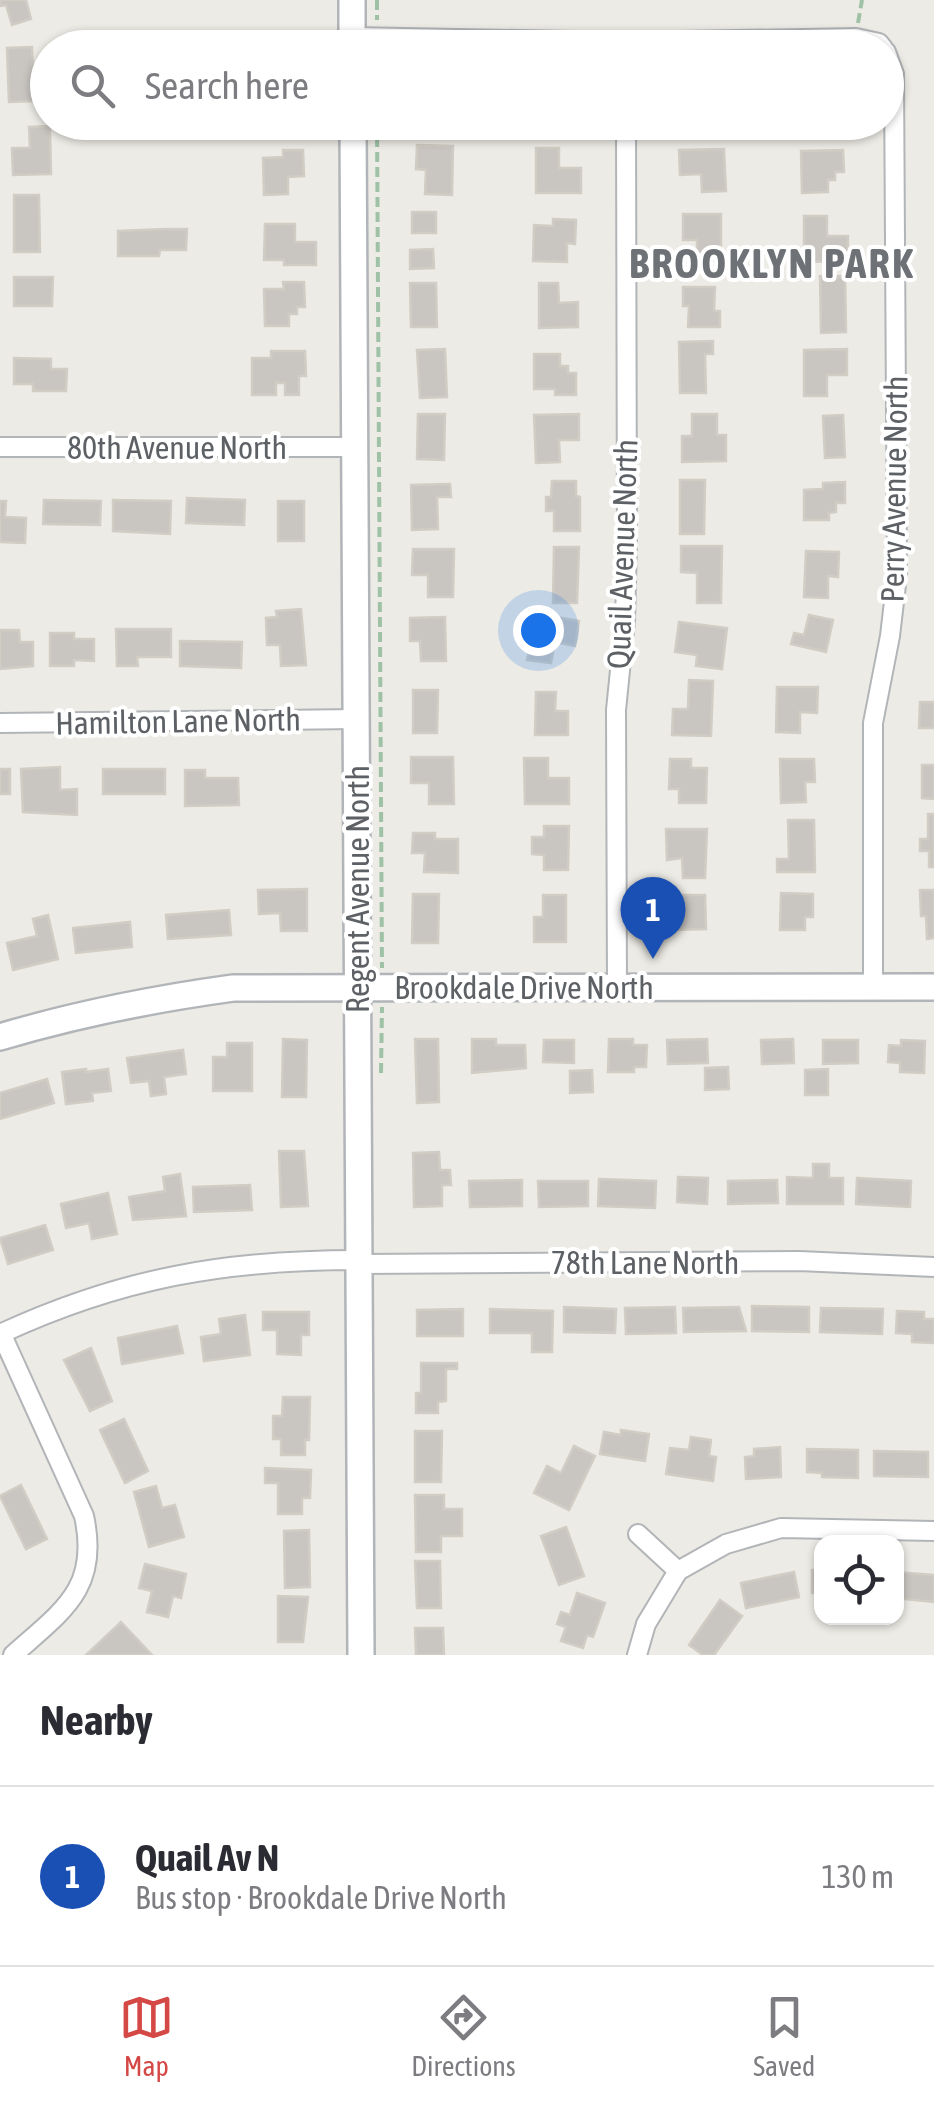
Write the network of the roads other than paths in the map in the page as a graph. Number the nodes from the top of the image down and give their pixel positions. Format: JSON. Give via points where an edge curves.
{"nodes":[{"id":1,"x":352,"y":0,"type":"edge"},
{"id":2,"x":352,"y":30,"type":"edge"},
{"id":3,"x":354,"y":140,"type":"edge"},
{"id":4,"x":626,"y":140,"type":"edge"},
{"id":5,"x":894,"y":140,"type":"edge"},
{"id":6,"x":0,"y":448,"type":"edge"},
{"id":7,"x":355,"y":448,"type":"junction"},
{"id":8,"x":356,"y":719,"type":"junction"},
{"id":9,"x":0,"y":723,"type":"edge"},
{"id":10,"x":358,"y":986,"type":"junction"},
{"id":11,"x":617,"y":986,"type":"junction"},
{"id":12,"x":873,"y":987,"type":"junction"},
{"id":13,"x":934,"y":987,"type":"edge"},
{"id":14,"x":0,"y":1037,"type":"edge"},
{"id":15,"x":358,"y":1260,"type":"junction"},
{"id":16,"x":934,"y":1267,"type":"edge"},
{"id":17,"x":1,"y":1334,"type":"edge"},
{"id":18,"x":934,"y":1531,"type":"edge"},
{"id":19,"x":638,"y":1534,"type":"dead end"},
{"id":20,"x":678,"y":1571,"type":"junction"},
{"id":21,"x":13,"y":1655,"type":"edge"},
{"id":22,"x":361,"y":1655,"type":"edge"},
{"id":23,"x":637,"y":1655,"type":"edge"}],
"edges":[{"from":1,"to":2,"type":"street"},
{"from":3,"to":7,"type":"street","name":"Regent Avenue North"},
{"from":4,"to":11,"type":"street","name":"Quail Avenue North","via":[[627,544],[616,710]]},
{"from":5,"to":12,"type":"street","name":"Perry Avenue North","via":[[897,576],[872,722]]},
{"from":6,"to":7,"type":"street","name":"80th Avenue North"},
{"from":7,"to":8,"type":"street","name":"Regent Avenue North"},
{"from":8,"to":9,"type":"street","name":"Hamilton Lane North"},
{"from":8,"to":10,"type":"street","name":"Regent Avenue North"},
{"from":10,"to":11,"type":"street","name":"Brookdale Drive North"},
{"from":10,"to":14,"type":"street","name":"Brookdale Drive North","via":[[232,988],[138,1002]]},
{"from":10,"to":15,"type":"street","name":"Regent Avenue North"},
{"from":11,"to":12,"type":"street","name":"Brookdale Drive North"},
{"from":12,"to":13,"type":"street","name":"Brookdale Drive North"},
{"from":15,"to":16,"type":"street","name":"78th Lane North"},
{"from":15,"to":17,"type":"street","name":"78th Lane North","via":[[178,1272],[53,1310]]},
{"from":15,"to":22,"type":"street","name":"Regent Avenue North"},
{"from":17,"to":21,"type":"street","via":[[89,1538],[89,1562],[69,1605]]},
{"from":18,"to":20,"type":"street","via":[[781,1528],[726,1544]]},
{"from":19,"to":20,"type":"street"},
{"from":20,"to":23,"type":"street","via":[[646,1624]]}]}
